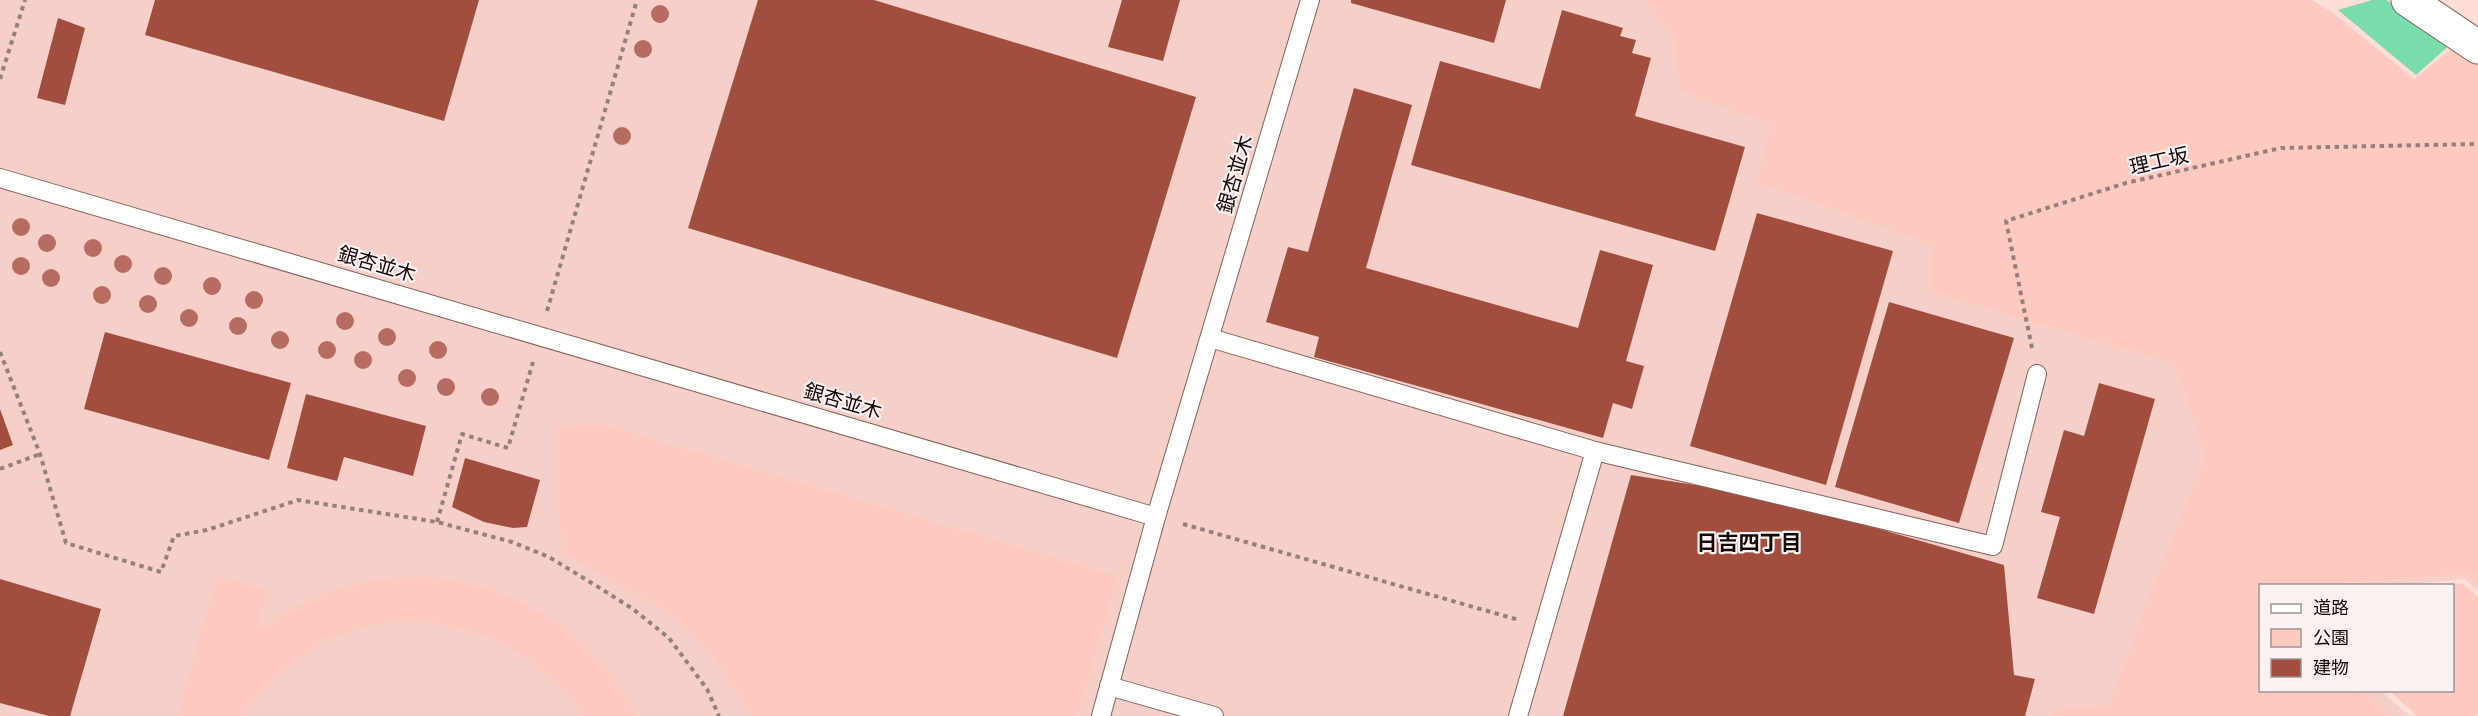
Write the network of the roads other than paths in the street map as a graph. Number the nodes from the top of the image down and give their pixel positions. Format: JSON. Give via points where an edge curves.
{"nodes":[{"id":1,"x":1310,"y":0,"type":"edge"},
{"id":2,"x":2408,"y":0,"type":"edge"},
{"id":3,"x":2478,"y":47,"type":"edge"},
{"id":4,"x":0,"y":178,"type":"edge"},
{"id":5,"x":1210,"y":338,"type":"junction"},
{"id":6,"x":2037,"y":374,"type":"road end"},
{"id":7,"x":1595,"y":451,"type":"junction"},
{"id":8,"x":1156,"y":517,"type":"junction"},
{"id":9,"x":1109,"y":686,"type":"junction"},
{"id":10,"x":1101,"y":716,"type":"edge"},
{"id":11,"x":1214,"y":716,"type":"edge"},
{"id":12,"x":1518,"y":716,"type":"edge"}],
"edges":[{"from":1,"to":5,"type":"lane","name":"銀杏並木"},
{"from":2,"to":3,"type":"street"},
{"from":4,"to":8,"type":"lane","name":"銀杏並木"},
{"from":5,"to":7,"type":"lane"},
{"from":5,"to":8,"type":"lane","name":"銀杏並木"},
{"from":6,"to":7,"type":"lane","via":[[1993,546]]},
{"from":7,"to":12,"type":"lane"},
{"from":8,"to":9,"type":"lane"},
{"from":9,"to":10,"type":"lane"},
{"from":9,"to":11,"type":"lane"}]}
